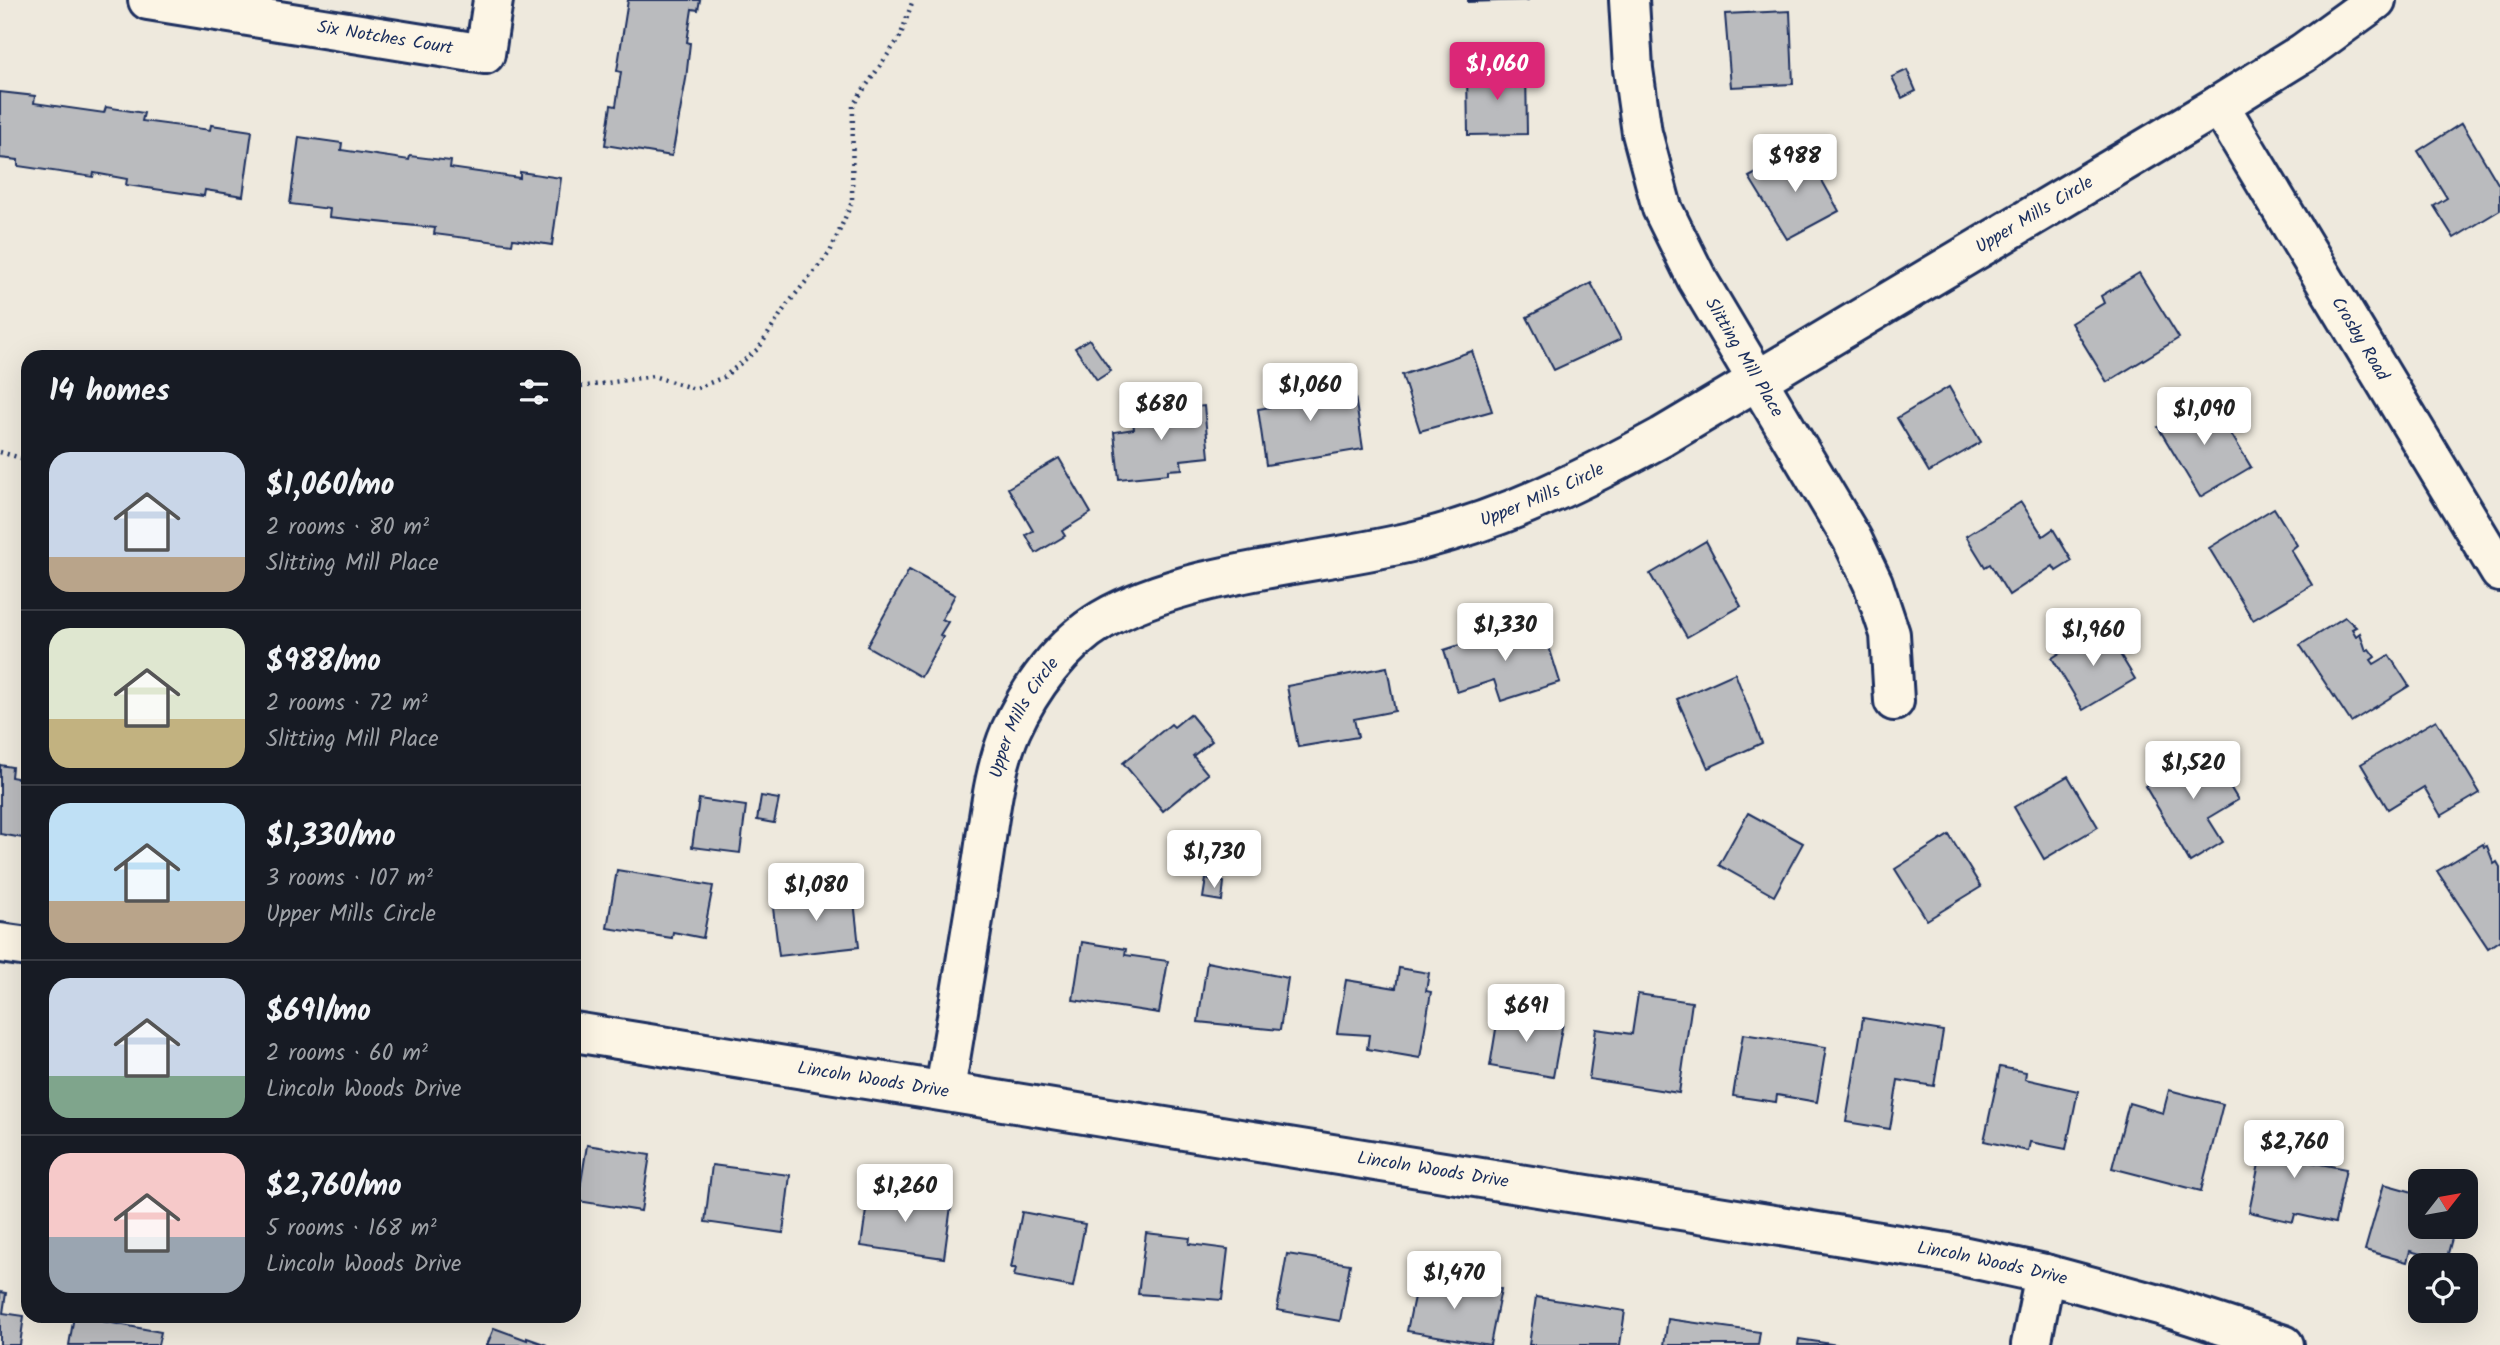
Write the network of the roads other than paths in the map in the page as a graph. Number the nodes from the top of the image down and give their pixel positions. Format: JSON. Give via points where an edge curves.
{"nodes":[{"id":1,"x":148,"y":0,"type":"edge"},
{"id":2,"x":494,"y":0,"type":"edge"},
{"id":3,"x":1629,"y":0,"type":"edge"},
{"id":4,"x":2376,"y":0,"type":"edge"},
{"id":5,"x":2220,"y":105,"type":"junction"},
{"id":6,"x":1756,"y":380,"type":"junction"},
{"id":7,"x":2499,"y":569,"type":"edge"},
{"id":8,"x":1894,"y":701,"type":"dead end"},
{"id":9,"x":0,"y":943,"type":"edge"},
{"id":10,"x":21,"y":946,"type":"edge"},
{"id":11,"x":581,"y":1033,"type":"edge"},
{"id":12,"x":945,"y":1090,"type":"junction"},
{"id":13,"x":2045,"y":1273,"type":"junction"},
{"id":14,"x":2031,"y":1345,"type":"edge"},
{"id":15,"x":2284,"y":1345,"type":"edge"}],
"edges":[{"from":1,"to":2,"type":"street","name":"Six Notches Court","via":[[485,54]]},
{"from":3,"to":6,"type":"street","name":"Slitting Mill Place","via":[[1642,133],[1662,208]]},
{"from":4,"to":5,"type":"street","name":"Upper Mills Circle"},
{"from":5,"to":6,"type":"street","name":"Upper Mills Circle"},
{"from":5,"to":7,"type":"street","name":"Crosby Road"},
{"from":6,"to":8,"type":"street","name":"Slitting Mill Place","via":[[1852,539],[1873,583],[1889,634]]},
{"from":6,"to":12,"type":"street","name":"Upper Mills Circle","via":[[1578,483],[1496,517],[1347,558],[1197,584],[1143,599],[1099,622],[1034,687],[1010,732],[995,786]]},
{"from":9,"to":10,"type":"street"},
{"from":11,"to":12,"type":"street","name":"Lincoln Woods Drive"},
{"from":12,"to":13,"type":"street","name":"Lincoln Woods Drive","via":[[1948,1253]]},
{"from":13,"to":14,"type":"street"},
{"from":13,"to":15,"type":"street","name":"Lincoln Woods Drive"}]}
